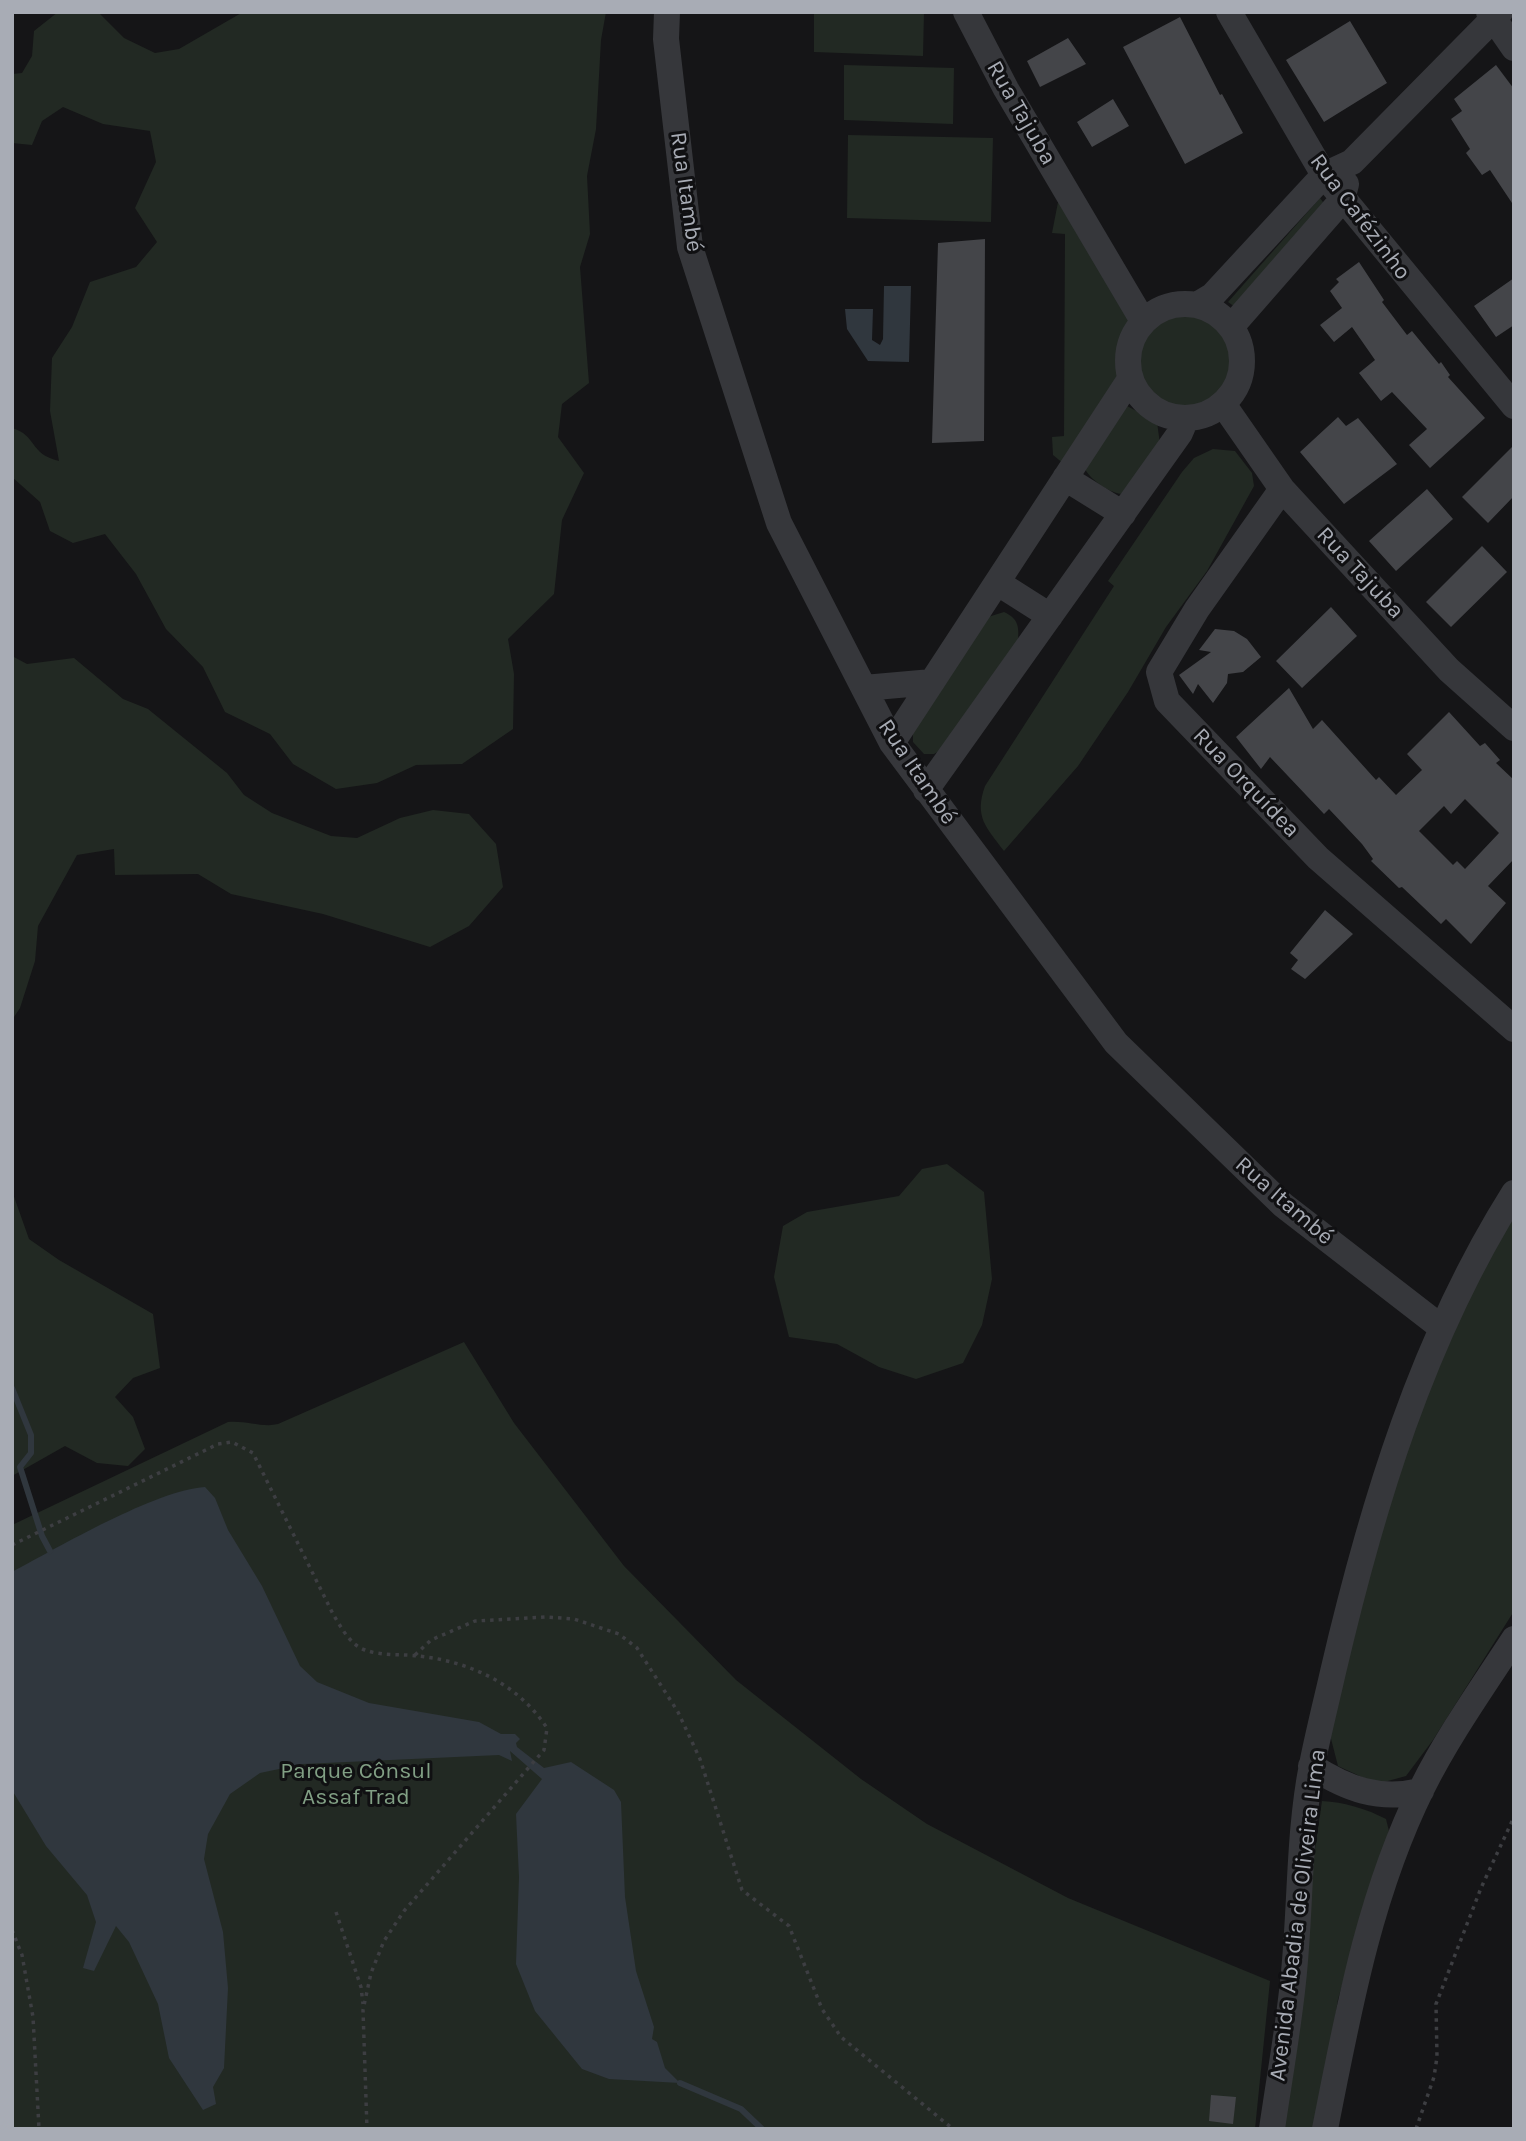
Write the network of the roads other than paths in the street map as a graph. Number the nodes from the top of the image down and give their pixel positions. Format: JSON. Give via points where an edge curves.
{"nodes":[{"id":1,"x":667,"y":12,"type":"edge"},
{"id":2,"x":965,"y":12,"type":"edge"},
{"id":3,"x":1229,"y":12,"type":"edge"},
{"id":4,"x":1494,"y":15,"type":"edge"},
{"id":5,"x":1514,"y":48,"type":"edge"},
{"id":6,"x":1352,"y":162,"type":"junction"},
{"id":7,"x":1324,"y":176,"type":"junction"},
{"id":8,"x":1342,"y":200,"type":"junction"},
{"id":9,"x":1197,"y":305,"type":"junction"},
{"id":10,"x":1143,"y":321,"type":"junction"},
{"id":11,"x":1231,"y":327,"type":"junction"},
{"id":12,"x":1130,"y":379,"type":"junction"},
{"id":13,"x":1223,"y":404,"type":"junction"},
{"id":14,"x":1514,"y":406,"type":"edge"},
{"id":15,"x":1186,"y":419,"type":"junction"},
{"id":16,"x":1065,"y":478,"type":"junction"},
{"id":17,"x":1282,"y":489,"type":"junction"},
{"id":18,"x":1123,"y":514,"type":"junction"},
{"id":19,"x":998,"y":583,"type":"junction"},
{"id":20,"x":1051,"y":616,"type":"junction"},
{"id":21,"x":932,"y":682,"type":"junction"},
{"id":22,"x":864,"y":688,"type":"junction"},
{"id":23,"x":1514,"y":728,"type":"edge"},
{"id":24,"x":892,"y":743,"type":"junction"},
{"id":25,"x":926,"y":790,"type":"junction"},
{"id":26,"x":1514,"y":1029,"type":"edge"},
{"id":27,"x":1514,"y":1193,"type":"edge"},
{"id":28,"x":1442,"y":1328,"type":"junction"},
{"id":29,"x":1514,"y":1639,"type":"edge"},
{"id":30,"x":1311,"y":1766,"type":"junction"},
{"id":31,"x":1421,"y":1791,"type":"junction"},
{"id":32,"x":1272,"y":2129,"type":"edge"},
{"id":33,"x":1325,"y":2129,"type":"edge"}],
"edges":[{"from":1,"to":22,"type":"street","name":"Rua Itambé","via":[[666,39],[690,247],[779,523]]},
{"from":2,"to":10,"type":"street","name":"Rua Tajuba"},
{"from":3,"to":7,"type":"street","name":"Rua Cafézinho"},
{"from":4,"to":5,"type":"street"},
{"from":4,"to":6,"type":"street"},
{"from":6,"to":7,"type":"street"},
{"from":6,"to":8,"type":"street"},
{"from":7,"to":8,"type":"street","name":"Rua Cafézinho"},
{"from":7,"to":9,"type":"street","via":[[1212,296]]},
{"from":8,"to":11,"type":"street"},
{"from":8,"to":14,"type":"street","name":"Rua Cafézinho"},
{"from":9,"to":10,"type":"street","via":[[1168,307]]},
{"from":9,"to":11,"type":"street","via":[[1210,309]]},
{"from":10,"to":12,"type":"street","via":[[1128,349]]},
{"from":11,"to":13,"type":"street","via":[[1239,342],[1241,367],[1234,391]]},
{"from":12,"to":15,"type":"street","via":[[1151,408]]},
{"from":12,"to":16,"type":"street"},
{"from":13,"to":15,"type":"street"},
{"from":13,"to":17,"type":"street","name":"Rua Tajuba"},
{"from":15,"to":18,"type":"street"},
{"from":16,"to":18,"type":"street"},
{"from":16,"to":19,"type":"street"},
{"from":17,"to":23,"type":"street","name":"Rua Tajuba","via":[[1450,670]]},
{"from":17,"to":26,"type":"street","name":"Rua Orquídea","via":[[1197,608],[1159,672],[1167,701],[1318,858]]},
{"from":18,"to":20,"type":"street"},
{"from":19,"to":20,"type":"street"},
{"from":19,"to":21,"type":"street"},
{"from":20,"to":25,"type":"street"},
{"from":21,"to":22,"type":"street"},
{"from":21,"to":24,"type":"street"},
{"from":22,"to":24,"type":"street","name":"Rua Itambé"},
{"from":24,"to":25,"type":"street","name":"Rua Itambé"},
{"from":25,"to":28,"type":"street","name":"Rua Itambé","via":[[1116,1043],[1283,1205]]},
{"from":27,"to":28,"type":"street","name":"Avenida Abadia de Oliveira Lima"},
{"from":28,"to":30,"type":"street","name":"Avenida Abadia de Oliveira Lima","via":[[1385,1474],[1355,1577]]},
{"from":29,"to":31,"type":"street"},
{"from":30,"to":31,"type":"street","via":[[1365,1793],[1396,1796]]},
{"from":30,"to":32,"type":"street","name":"Avenida Abadia de Oliveira Lima","via":[[1293,1981]]},
{"from":31,"to":33,"type":"street","via":[[1381,1889],[1355,1980]]}]}
